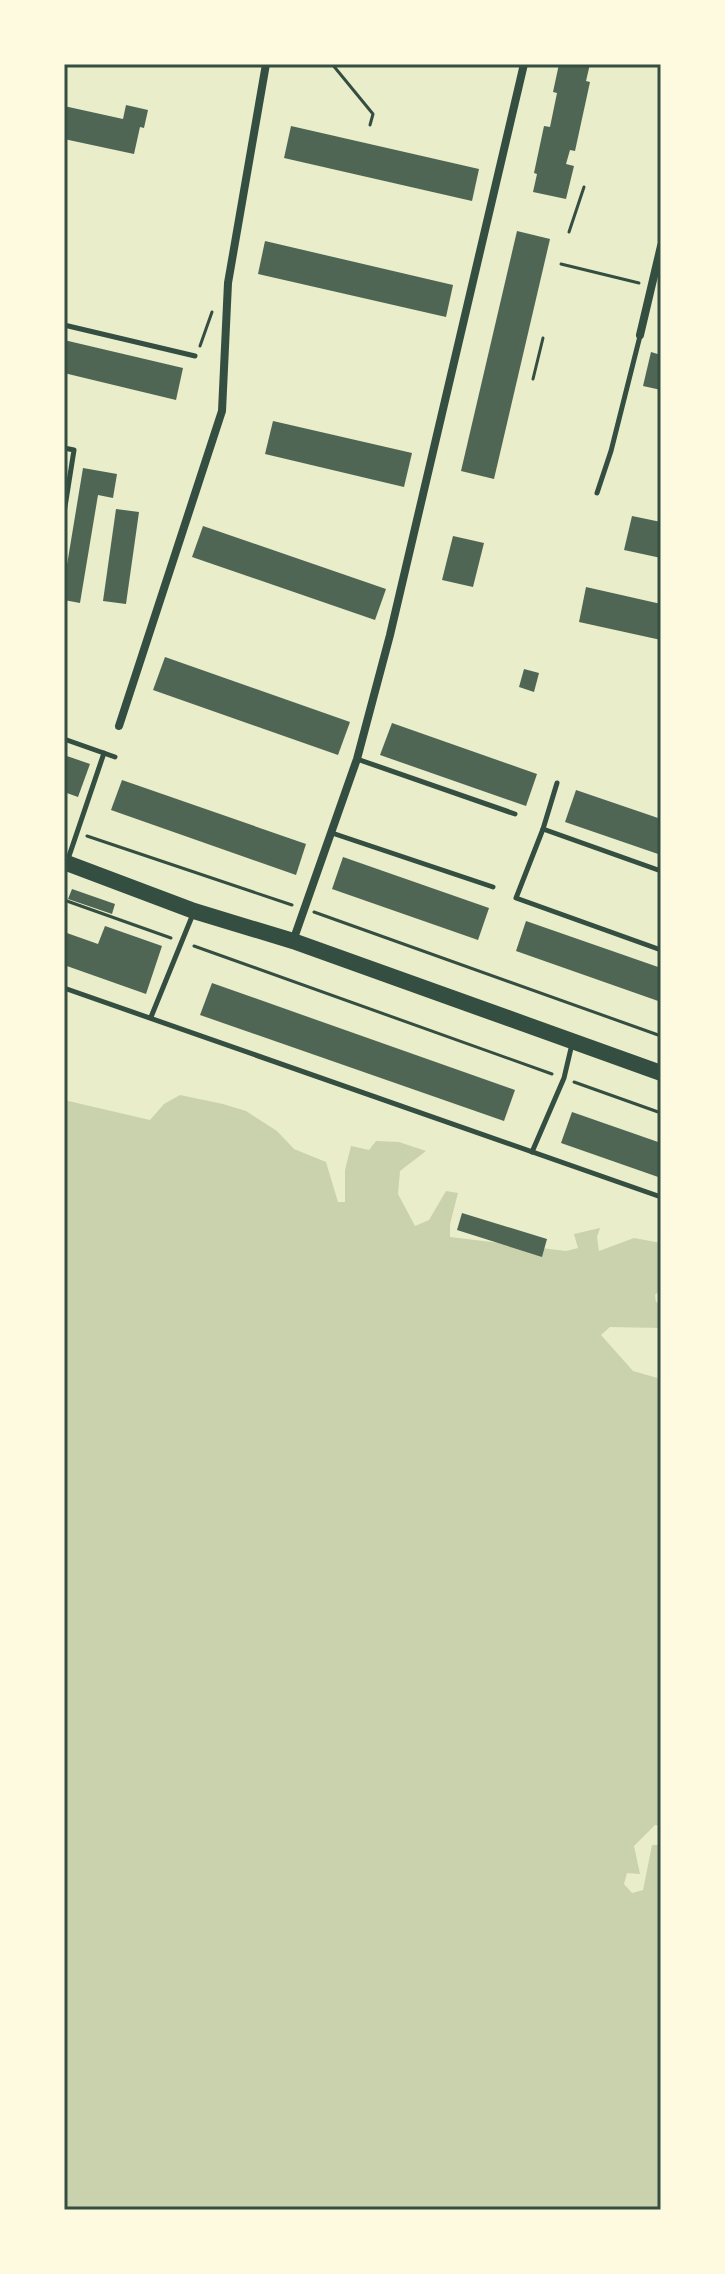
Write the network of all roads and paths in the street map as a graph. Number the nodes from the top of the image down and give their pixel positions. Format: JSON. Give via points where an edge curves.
{"nodes":[{"id":1,"x":266,"y":64,"type":"edge"},
{"id":2,"x":332,"y":64,"type":"edge"},
{"id":3,"x":524,"y":64,"type":"edge"},
{"id":4,"x":370,"y":125,"type":"dead end"},
{"id":5,"x":584,"y":187,"type":"dead end"},
{"id":6,"x":569,"y":232,"type":"dead end"},
{"id":7,"x":661,"y":246,"type":"edge"},
{"id":8,"x":561,"y":264,"type":"dead end"},
{"id":9,"x":651,"y":286,"type":"junction"},
{"id":10,"x":64,"y":325,"type":"edge"},
{"id":11,"x":640,"y":335,"type":"joint"},
{"id":12,"x":543,"y":338,"type":"dead end"},
{"id":13,"x":195,"y":356,"type":"dead end"},
{"id":14,"x":533,"y":379,"type":"dead end"},
{"id":15,"x":64,"y":448,"type":"edge"},
{"id":16,"x":597,"y":493,"type":"dead end"},
{"id":17,"x":64,"y":513,"type":"edge"},
{"id":18,"x":119,"y":726,"type":"dead end"},
{"id":19,"x":64,"y":739,"type":"edge"},
{"id":20,"x":104,"y":753,"type":"junction"},
{"id":21,"x":115,"y":757,"type":"dead end"},
{"id":22,"x":357,"y":759,"type":"junction"},
{"id":23,"x":557,"y":783,"type":"dead end"},
{"id":24,"x":515,"y":814,"type":"dead end"},
{"id":25,"x":543,"y":829,"type":"junction"},
{"id":26,"x":77,"y":832,"type":"junction"},
{"id":27,"x":332,"y":833,"type":"junction"},
{"id":28,"x":65,"y":862,"type":"edge"},
{"id":29,"x":661,"y":871,"type":"edge"},
{"id":30,"x":493,"y":887,"type":"dead end"},
{"id":31,"x":64,"y":900,"type":"edge"},
{"id":32,"x":305,"y":909,"type":"junction"},
{"id":33,"x":194,"y":911,"type":"junction"},
{"id":34,"x":293,"y":941,"type":"junction"},
{"id":35,"x":183,"y":942,"type":"junction"},
{"id":36,"x":661,"y":950,"type":"edge"},
{"id":37,"x":64,"y":988,"type":"edge"},
{"id":38,"x":151,"y":1017,"type":"junction"},
{"id":39,"x":661,"y":1036,"type":"edge"},
{"id":40,"x":573,"y":1042,"type":"junction"},
{"id":41,"x":661,"y":1073,"type":"edge"},
{"id":42,"x":564,"y":1078,"type":"junction"},
{"id":43,"x":661,"y":1113,"type":"edge"},
{"id":44,"x":532,"y":1152,"type":"junction"},
{"id":45,"x":661,"y":1197,"type":"edge"}],
"edges":[{"from":1,"to":18,"type":"street","via":[[228,283],[222,411]]},
{"from":2,"to":4,"type":"path","via":[[373,114]]},
{"from":3,"to":22,"type":"street"},
{"from":5,"to":6,"type":"path"},
{"from":7,"to":9,"type":"street"},
{"from":8,"to":9,"type":"path"},
{"from":9,"to":11,"type":"street"},
{"from":10,"to":13,"type":"lane"},
{"from":11,"to":16,"type":"lane"},
{"from":12,"to":14,"type":"path"},
{"from":15,"to":17,"type":"lane","via":[[74,450]]},
{"from":19,"to":20,"type":"lane"},
{"from":20,"to":21,"type":"lane"},
{"from":20,"to":26,"type":"lane"},
{"from":22,"to":24,"type":"lane"},
{"from":22,"to":27,"type":"street"},
{"from":23,"to":25,"type":"lane"},
{"from":25,"to":29,"type":"lane"},
{"from":25,"to":36,"type":"lane","via":[[516,898]]},
{"from":26,"to":28,"type":"lane"},
{"from":26,"to":32,"type":"path"},
{"from":27,"to":30,"type":"lane"},
{"from":27,"to":32,"type":"street"},
{"from":28,"to":33,"type":"main road"},
{"from":31,"to":35,"type":"path"},
{"from":32,"to":34,"type":"street"},
{"from":32,"to":39,"type":"path"},
{"from":33,"to":34,"type":"main road"},
{"from":33,"to":35,"type":"lane"},
{"from":34,"to":40,"type":"main road"},
{"from":35,"to":38,"type":"lane"},
{"from":35,"to":42,"type":"path"},
{"from":37,"to":38,"type":"lane"},
{"from":38,"to":44,"type":"lane"},
{"from":40,"to":41,"type":"main road"},
{"from":40,"to":42,"type":"lane"},
{"from":42,"to":43,"type":"path"},
{"from":42,"to":44,"type":"lane"},
{"from":44,"to":45,"type":"lane"}]}
